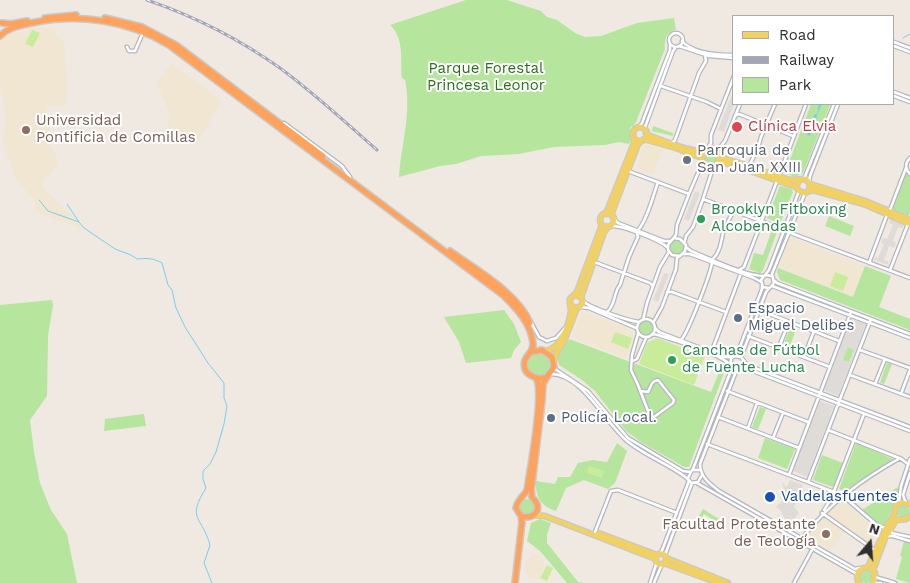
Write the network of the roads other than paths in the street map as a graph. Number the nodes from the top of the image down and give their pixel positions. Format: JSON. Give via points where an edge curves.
{"nodes":[{"id":1,"x":1,"y":21,"type":"edge"},
{"id":2,"x":2,"y":34,"type":"edge"},
{"id":3,"x":142,"y":34,"type":"dead end"},
{"id":4,"x":682,"y":40,"type":"junction"},
{"id":5,"x":895,"y":42,"type":"edge"},
{"id":6,"x":670,"y":44,"type":"junction"},
{"id":7,"x":678,"y":46,"type":"junction"},
{"id":8,"x":895,"y":46,"type":"edge"},
{"id":9,"x":127,"y":47,"type":"dead end"},
{"id":10,"x":910,"y":48,"type":"edge"},
{"id":11,"x":910,"y":52,"type":"edge"},
{"id":12,"x":705,"y":55,"type":"junction"},
{"id":13,"x":732,"y":57,"type":"edge"},
{"id":14,"x":732,"y":57,"type":"edge"},
{"id":15,"x":732,"y":81,"type":"edge"},
{"id":16,"x":660,"y":86,"type":"junction"},
{"id":17,"x":895,"y":94,"type":"edge"},
{"id":18,"x":692,"y":97,"type":"junction"},
{"id":19,"x":910,"y":100,"type":"edge"},
{"id":20,"x":740,"y":105,"type":"edge"},
{"id":21,"x":775,"y":105,"type":"edge"},
{"id":22,"x":806,"y":105,"type":"edge"},
{"id":23,"x":834,"y":105,"type":"edge"},
{"id":24,"x":838,"y":105,"type":"edge"},
{"id":25,"x":721,"y":109,"type":"junction"},
{"id":26,"x":735,"y":116,"type":"junction"},
{"id":27,"x":765,"y":126,"type":"junction"},
{"id":28,"x":638,"y":128,"type":"junction"},
{"id":29,"x":645,"y":131,"type":"junction"},
{"id":30,"x":794,"y":137,"type":"junction"},
{"id":31,"x":634,"y":138,"type":"junction"},
{"id":32,"x":643,"y":140,"type":"junction"},
{"id":33,"x":672,"y":143,"type":"junction"},
{"id":34,"x":706,"y":150,"type":"junction"},
{"id":35,"x":910,"y":158,"type":"edge"},
{"id":36,"x":703,"y":159,"type":"junction"},
{"id":37,"x":718,"y":160,"type":"junction"},
{"id":38,"x":748,"y":167,"type":"junction"},
{"id":39,"x":906,"y":168,"type":"junction"},
{"id":40,"x":628,"y":171,"type":"junction"},
{"id":41,"x":910,"y":174,"type":"edge"},
{"id":42,"x":778,"y":178,"type":"junction"},
{"id":43,"x":804,"y":179,"type":"junction"},
{"id":44,"x":799,"y":180,"type":"junction"},
{"id":45,"x":658,"y":182,"type":"junction"},
{"id":46,"x":810,"y":183,"type":"junction"},
{"id":47,"x":798,"y":189,"type":"junction"},
{"id":48,"x":807,"y":192,"type":"junction"},
{"id":49,"x":689,"y":194,"type":"junction"},
{"id":50,"x":703,"y":199,"type":"junction"},
{"id":51,"x":733,"y":211,"type":"junction"},
{"id":52,"x":889,"y":212,"type":"junction"},
{"id":53,"x":606,"y":214,"type":"junction"},
{"id":54,"x":613,"y":218,"type":"junction"},
{"id":55,"x":909,"y":220,"type":"edge"},
{"id":56,"x":761,"y":222,"type":"junction"},
{"id":57,"x":602,"y":225,"type":"junction"},
{"id":58,"x":609,"y":227,"type":"junction"},
{"id":59,"x":787,"y":231,"type":"junction"},
{"id":60,"x":637,"y":232,"type":"junction"},
{"id":61,"x":674,"y":238,"type":"junction"},
{"id":62,"x":670,"y":241,"type":"junction"},
{"id":63,"x":685,"y":243,"type":"junction"},
{"id":64,"x":686,"y":247,"type":"junction"},
{"id":65,"x":668,"y":248,"type":"junction"},
{"id":66,"x":669,"y":252,"type":"junction"},
{"id":67,"x":682,"y":255,"type":"junction"},
{"id":68,"x":712,"y":261,"type":"junction"},
{"id":69,"x":592,"y":263,"type":"junction"},
{"id":70,"x":869,"y":263,"type":"junction"},
{"id":71,"x":744,"y":267,"type":"junction"},
{"id":72,"x":890,"y":270,"type":"junction"},
{"id":73,"x":739,"y":271,"type":"junction"},
{"id":74,"x":746,"y":273,"type":"junction"},
{"id":75,"x":624,"y":274,"type":"junction"},
{"id":76,"x":740,"y":276,"type":"junction"},
{"id":77,"x":764,"y":276,"type":"junction"},
{"id":78,"x":773,"y":278,"type":"junction"},
{"id":79,"x":910,"y":278,"type":"edge"},
{"id":80,"x":761,"y":284,"type":"junction"},
{"id":81,"x":653,"y":287,"type":"junction"},
{"id":82,"x":770,"y":287,"type":"junction"},
{"id":83,"x":667,"y":292,"type":"junction"},
{"id":84,"x":574,"y":295,"type":"junction"},
{"id":85,"x":581,"y":298,"type":"junction"},
{"id":86,"x":698,"y":302,"type":"junction"},
{"id":87,"x":571,"y":306,"type":"junction"},
{"id":88,"x":578,"y":308,"type":"junction"},
{"id":89,"x":522,"y":309,"type":"junction"},
{"id":90,"x":759,"y":310,"type":"junction"},
{"id":91,"x":607,"y":312,"type":"junction"},
{"id":92,"x":727,"y":312,"type":"junction"},
{"id":93,"x":850,"y":313,"type":"junction"},
{"id":94,"x":643,"y":320,"type":"junction"},
{"id":95,"x":870,"y":321,"type":"junction"},
{"id":96,"x":639,"y":322,"type":"junction"},
{"id":97,"x":789,"y":322,"type":"junction"},
{"id":98,"x":653,"y":323,"type":"junction"},
{"id":99,"x":566,"y":325,"type":"junction"},
{"id":100,"x":636,"y":328,"type":"junction"},
{"id":101,"x":655,"y":328,"type":"junction"},
{"id":102,"x":814,"y":332,"type":"junction"},
{"id":103,"x":638,"y":334,"type":"junction"},
{"id":104,"x":652,"y":334,"type":"junction"},
{"id":105,"x":910,"y":334,"type":"edge"},
{"id":106,"x":748,"y":336,"type":"junction"},
{"id":107,"x":647,"y":337,"type":"junction"},
{"id":108,"x":910,"y":338,"type":"edge"},
{"id":109,"x":681,"y":340,"type":"junction"},
{"id":110,"x":839,"y":341,"type":"junction"},
{"id":111,"x":779,"y":347,"type":"junction"},
{"id":112,"x":713,"y":348,"type":"junction"},
{"id":113,"x":708,"y":350,"type":"junction"},
{"id":114,"x":859,"y":350,"type":"junction"},
{"id":115,"x":544,"y":351,"type":"junction"},
{"id":116,"x":532,"y":352,"type":"junction"},
{"id":117,"x":715,"y":353,"type":"junction"},
{"id":118,"x":734,"y":356,"type":"junction"},
{"id":119,"x":741,"y":357,"type":"junction"},
{"id":120,"x":804,"y":357,"type":"junction"},
{"id":121,"x":885,"y":359,"type":"junction"},
{"id":122,"x":633,"y":361,"type":"junction"},
{"id":123,"x":744,"y":362,"type":"junction"},
{"id":124,"x":554,"y":364,"type":"junction"},
{"id":125,"x":730,"y":364,"type":"junction"},
{"id":126,"x":830,"y":367,"type":"junction"},
{"id":127,"x":739,"y":369,"type":"junction"},
{"id":128,"x":910,"y":369,"type":"edge"},
{"id":129,"x":850,"y":375,"type":"junction"},
{"id":130,"x":548,"y":376,"type":"junction"},
{"id":131,"x":536,"y":378,"type":"junction"},
{"id":132,"x":875,"y":384,"type":"junction"},
{"id":133,"x":727,"y":391,"type":"junction"},
{"id":134,"x":641,"y":392,"type":"junction"},
{"id":135,"x":819,"y":394,"type":"junction"},
{"id":136,"x":901,"y":394,"type":"junction"},
{"id":137,"x":910,"y":397,"type":"edge"},
{"id":138,"x":839,"y":402,"type":"junction"},
{"id":139,"x":758,"y":403,"type":"junction"},
{"id":140,"x":783,"y":413,"type":"junction"},
{"id":141,"x":864,"y":414,"type":"junction"},
{"id":142,"x":718,"y":417,"type":"junction"},
{"id":143,"x":808,"y":422,"type":"junction"},
{"id":144,"x":910,"y":427,"type":"edge"},
{"id":145,"x":748,"y":428,"type":"junction"},
{"id":146,"x":828,"y":430,"type":"junction"},
{"id":147,"x":910,"y":431,"type":"edge"},
{"id":148,"x":773,"y":438,"type":"junction"},
{"id":149,"x":854,"y":440,"type":"junction"},
{"id":150,"x":707,"y":444,"type":"junction"},
{"id":151,"x":799,"y":448,"type":"junction"},
{"id":152,"x":896,"y":456,"type":"junction"},
{"id":153,"x":900,"y":458,"type":"junction"},
{"id":154,"x":910,"y":459,"type":"edge"},
{"id":155,"x":896,"y":461,"type":"junction"},
{"id":156,"x":908,"y":464,"type":"junction"},
{"id":157,"x":691,"y":470,"type":"junction"},
{"id":158,"x":700,"y":470,"type":"junction"},
{"id":159,"x":910,"y":473,"type":"edge"},
{"id":160,"x":702,"y":475,"type":"junction"},
{"id":161,"x":789,"y":475,"type":"junction"},
{"id":162,"x":688,"y":480,"type":"junction"},
{"id":163,"x":808,"y":482,"type":"junction"},
{"id":164,"x":692,"y":483,"type":"junction"},
{"id":165,"x":697,"y":483,"type":"junction"},
{"id":166,"x":834,"y":492,"type":"junction"},
{"id":167,"x":842,"y":496,"type":"junction"},
{"id":168,"x":523,"y":498,"type":"junction"},
{"id":169,"x":533,"y":499,"type":"junction"},
{"id":170,"x":899,"y":503,"type":"junction"},
{"id":171,"x":908,"y":504,"type":"edge"},
{"id":172,"x":537,"y":507,"type":"junction"},
{"id":173,"x":894,"y":512,"type":"junction"},
{"id":174,"x":677,"y":513,"type":"junction"},
{"id":175,"x":822,"y":513,"type":"junction"},
{"id":176,"x":520,"y":516,"type":"junction"},
{"id":177,"x":532,"y":516,"type":"junction"},
{"id":178,"x":910,"y":516,"type":"edge"},
{"id":179,"x":901,"y":519,"type":"junction"},
{"id":180,"x":888,"y":528,"type":"junction"},
{"id":181,"x":595,"y":532,"type":"junction"},
{"id":182,"x":802,"y":538,"type":"junction"},
{"id":183,"x":884,"y":538,"type":"junction"},
{"id":184,"x":910,"y":539,"type":"edge"},
{"id":185,"x":813,"y":548,"type":"junction"},
{"id":186,"x":876,"y":551,"type":"junction"},
{"id":187,"x":661,"y":559,"type":"junction"},
{"id":188,"x":862,"y":568,"type":"junction"},
{"id":189,"x":871,"y":569,"type":"junction"},
{"id":190,"x":857,"y":574,"type":"junction"},
{"id":191,"x":876,"y":577,"type":"junction"},
{"id":192,"x":516,"y":583,"type":"edge"},
{"id":193,"x":652,"y":583,"type":"edge"},
{"id":194,"x":719,"y":583,"type":"edge"},
{"id":195,"x":728,"y":583,"type":"edge"},
{"id":196,"x":794,"y":583,"type":"edge"},
{"id":197,"x":859,"y":583,"type":"edge"},
{"id":198,"x":874,"y":583,"type":"edge"},
{"id":199,"x":881,"y":583,"type":"edge"},
{"id":200,"x":895,"y":583,"type":"edge"}],
"edges":[{"from":1,"to":2,"type":"highway"},
{"from":1,"to":89,"type":"highway","via":[[11,24],[85,15],[142,27],[176,45],[500,288]]},
{"from":2,"to":116,"type":"highway","via":[[10,28],[41,21],[85,18],[156,37],[502,294],[517,308],[526,323],[534,345]]},
{"from":3,"to":9,"type":"street","via":[[135,51],[129,51]]},
{"from":4,"to":6,"type":"street","via":[[675,34],[670,37]]},
{"from":4,"to":7,"type":"street"},
{"from":4,"to":13,"type":"street","via":[[686,45],[703,51]]},
{"from":5,"to":10,"type":"street"},
{"from":6,"to":7,"type":"street"},
{"from":6,"to":28,"type":"street"},
{"from":7,"to":12,"type":"street"},
{"from":7,"to":16,"type":"street"},
{"from":8,"to":11,"type":"street"},
{"from":12,"to":14,"type":"street"},
{"from":12,"to":18,"type":"street"},
{"from":15,"to":25,"type":"street"},
{"from":16,"to":18,"type":"street"},
{"from":16,"to":29,"type":"street"},
{"from":17,"to":19,"type":"street"},
{"from":18,"to":25,"type":"street"},
{"from":18,"to":33,"type":"street"},
{"from":20,"to":26,"type":"street"},
{"from":21,"to":27,"type":"street"},
{"from":22,"to":30,"type":"street"},
{"from":23,"to":43,"type":"street"},
{"from":24,"to":46,"type":"street"},
{"from":25,"to":34,"type":"street"},
{"from":26,"to":27,"type":"street","via":[[739,114]]},
{"from":26,"to":37,"type":"street","via":[[720,147]]},
{"from":27,"to":30,"type":"street"},
{"from":27,"to":38,"type":"street"},
{"from":28,"to":29,"type":"main road"},
{"from":28,"to":31,"type":"main road","via":[[633,132]]},
{"from":29,"to":32,"type":"main road"},
{"from":29,"to":33,"type":"main road","via":[[650,136]]},
{"from":30,"to":42,"type":"street"},
{"from":31,"to":32,"type":"main road"},
{"from":31,"to":53,"type":"main road"},
{"from":32,"to":36,"type":"main road"},
{"from":32,"to":40,"type":"main road","via":[[638,144]]},
{"from":33,"to":34,"type":"main road","via":[[698,151]]},
{"from":34,"to":36,"type":"main road"},
{"from":34,"to":37,"type":"main road","via":[[714,149]]},
{"from":35,"to":39,"type":"street"},
{"from":36,"to":37,"type":"main road","via":[[710,166]]},
{"from":36,"to":49,"type":"street"},
{"from":37,"to":38,"type":"main road"},
{"from":37,"to":42,"type":"main road"},
{"from":37,"to":50,"type":"street"},
{"from":38,"to":42,"type":"main road"},
{"from":39,"to":41,"type":"street"},
{"from":39,"to":52,"type":"street"},
{"from":40,"to":45,"type":"street"},
{"from":40,"to":54,"type":"main road"},
{"from":42,"to":44,"type":"main road"},
{"from":42,"to":47,"type":"main road"},
{"from":42,"to":56,"type":"street"},
{"from":43,"to":44,"type":"main road"},
{"from":43,"to":46,"type":"main road"},
{"from":44,"to":47,"type":"main road"},
{"from":45,"to":49,"type":"street"},
{"from":45,"to":60,"type":"street","via":[[650,208]]},
{"from":46,"to":48,"type":"main road"},
{"from":46,"to":52,"type":"main road"},
{"from":47,"to":48,"type":"main road"},
{"from":47,"to":59,"type":"street"},
{"from":48,"to":52,"type":"main road","via":[[813,190]]},
{"from":48,"to":59,"type":"street"},
{"from":49,"to":61,"type":"street"},
{"from":50,"to":51,"type":"street"},
{"from":50,"to":63,"type":"street"},
{"from":51,"to":56,"type":"street"},
{"from":51,"to":68,"type":"street"},
{"from":52,"to":55,"type":"main road"},
{"from":52,"to":70,"type":"street"},
{"from":53,"to":54,"type":"main road"},
{"from":53,"to":57,"type":"main road","via":[[600,219]]},
{"from":54,"to":58,"type":"main road"},
{"from":54,"to":60,"type":"street"},
{"from":55,"to":72,"type":"street"},
{"from":56,"to":59,"type":"street"},
{"from":56,"to":71,"type":"street"},
{"from":57,"to":58,"type":"main road"},
{"from":57,"to":84,"type":"main road"},
{"from":58,"to":60,"type":"street"},
{"from":58,"to":69,"type":"main road"},
{"from":59,"to":70,"type":"street"},
{"from":59,"to":77,"type":"street"},
{"from":59,"to":78,"type":"street"},
{"from":60,"to":62,"type":"street"},
{"from":60,"to":65,"type":"street"},
{"from":60,"to":75,"type":"street"},
{"from":61,"to":62,"type":"street"},
{"from":61,"to":63,"type":"street"},
{"from":62,"to":65,"type":"street"},
{"from":63,"to":64,"type":"street"},
{"from":64,"to":67,"type":"street"},
{"from":64,"to":68,"type":"street"},
{"from":65,"to":66,"type":"street"},
{"from":66,"to":67,"type":"street"},
{"from":66,"to":81,"type":"street"},
{"from":67,"to":68,"type":"street","via":[[690,254]]},
{"from":67,"to":83,"type":"street","via":[[677,258]]},
{"from":68,"to":73,"type":"street"},
{"from":68,"to":86,"type":"street"},
{"from":69,"to":75,"type":"street"},
{"from":69,"to":85,"type":"main road"},
{"from":70,"to":72,"type":"street"},
{"from":71,"to":73,"type":"street"},
{"from":71,"to":74,"type":"street"},
{"from":72,"to":79,"type":"street"},
{"from":73,"to":74,"type":"street"},
{"from":73,"to":76,"type":"street"},
{"from":74,"to":76,"type":"street"},
{"from":74,"to":77,"type":"street"},
{"from":74,"to":80,"type":"street"},
{"from":75,"to":81,"type":"street"},
{"from":75,"to":91,"type":"street"},
{"from":76,"to":92,"type":"street"},
{"from":77,"to":78,"type":"street"},
{"from":77,"to":80,"type":"street"},
{"from":78,"to":82,"type":"street","via":[[774,283]]},
{"from":78,"to":93,"type":"street","via":[[777,283]]},
{"from":80,"to":82,"type":"street"},
{"from":80,"to":118,"type":"street","via":[[762,289]]},
{"from":81,"to":94,"type":"street"},
{"from":82,"to":90,"type":"street"},
{"from":82,"to":93,"type":"street"},
{"from":83,"to":86,"type":"street"},
{"from":83,"to":98,"type":"street"},
{"from":84,"to":85,"type":"main road"},
{"from":84,"to":87,"type":"main road","via":[[569,301]]},
{"from":85,"to":88,"type":"main road","via":[[582,304]]},
{"from":85,"to":91,"type":"street"},
{"from":86,"to":92,"type":"street"},
{"from":86,"to":109,"type":"street"},
{"from":87,"to":88,"type":"main road"},
{"from":87,"to":99,"type":"main road"},
{"from":88,"to":100,"type":"street","via":[[590,308]]},
{"from":88,"to":124,"type":"main road"},
{"from":89,"to":99,"type":"street","via":[[542,340],[556,338]]},
{"from":89,"to":115,"type":"highway","via":[[538,345]]},
{"from":90,"to":97,"type":"street"},
{"from":90,"to":106,"type":"street"},
{"from":91,"to":96,"type":"street"},
{"from":92,"to":112,"type":"street"},
{"from":93,"to":95,"type":"street"},
{"from":93,"to":110,"type":"street"},
{"from":94,"to":96,"type":"street"},
{"from":94,"to":98,"type":"street"},
{"from":95,"to":105,"type":"street"},
{"from":95,"to":108,"type":"street"},
{"from":95,"to":114,"type":"street"},
{"from":96,"to":100,"type":"street"},
{"from":97,"to":102,"type":"street"},
{"from":97,"to":111,"type":"street"},
{"from":98,"to":101,"type":"street"},
{"from":99,"to":115,"type":"main road","via":[[558,345]]},
{"from":100,"to":103,"type":"street"},
{"from":101,"to":104,"type":"street"},
{"from":101,"to":109,"type":"street"},
{"from":102,"to":110,"type":"street"},
{"from":102,"to":120,"type":"street"},
{"from":103,"to":107,"type":"street"},
{"from":103,"to":122,"type":"street"},
{"from":104,"to":107,"type":"street"},
{"from":104,"to":125,"type":"street"},
{"from":106,"to":111,"type":"street"},
{"from":106,"to":119,"type":"street"},
{"from":107,"to":122,"type":"street"},
{"from":109,"to":113,"type":"street"},
{"from":110,"to":126,"type":"street"},
{"from":111,"to":120,"type":"street"},
{"from":112,"to":113,"type":"street"},
{"from":112,"to":117,"type":"street"},
{"from":113,"to":117,"type":"street"},
{"from":114,"to":121,"type":"street"},
{"from":114,"to":129,"type":"street"},
{"from":115,"to":116,"type":"highway"},
{"from":115,"to":124,"type":"highway"},
{"from":116,"to":131,"type":"highway","via":[[525,364],[528,373]]},
{"from":117,"to":118,"type":"street","via":[[724,357]]},
{"from":118,"to":119,"type":"street"},
{"from":118,"to":125,"type":"street"},
{"from":119,"to":123,"type":"street"},
{"from":120,"to":126,"type":"street"},
{"from":121,"to":128,"type":"street"},
{"from":121,"to":132,"type":"street"},
{"from":122,"to":134,"type":"street","via":[[631,370]]},
{"from":123,"to":127,"type":"street"},
{"from":123,"to":135,"type":"street"},
{"from":124,"to":130,"type":"highway"},
{"from":124,"to":157,"type":"street","via":[[556,371],[588,391],[628,438],[684,471]]},
{"from":125,"to":127,"type":"street"},
{"from":125,"to":157,"type":"street","via":[[730,373]]},
{"from":126,"to":135,"type":"street"},
{"from":127,"to":133,"type":"street"},
{"from":127,"to":135,"type":"street","via":[[745,368]]},
{"from":128,"to":136,"type":"street"},
{"from":129,"to":132,"type":"street"},
{"from":129,"to":138,"type":"street"},
{"from":130,"to":131,"type":"highway"},
{"from":130,"to":162,"type":"street","via":[[560,376],[581,389],[627,441]]},
{"from":130,"to":169,"type":"highway","via":[[543,384]]},
{"from":131,"to":168,"type":"highway","via":[[539,399],[527,490]]},
{"from":132,"to":136,"type":"street"},
{"from":133,"to":139,"type":"street"},
{"from":133,"to":142,"type":"street"},
{"from":134,"to":134,"type":"street","via":[[651,417],[674,400],[658,380],[648,392]]},
{"from":135,"to":138,"type":"street"},
{"from":135,"to":143,"type":"street"},
{"from":136,"to":137,"type":"street"},
{"from":138,"to":141,"type":"street"},
{"from":138,"to":144,"type":"street"},
{"from":138,"to":146,"type":"street"},
{"from":139,"to":140,"type":"street"},
{"from":139,"to":145,"type":"street"},
{"from":140,"to":143,"type":"street"},
{"from":140,"to":148,"type":"street"},
{"from":141,"to":147,"type":"street"},
{"from":141,"to":149,"type":"street"},
{"from":142,"to":145,"type":"street"},
{"from":142,"to":150,"type":"street"},
{"from":143,"to":151,"type":"street"},
{"from":145,"to":148,"type":"street"},
{"from":146,"to":149,"type":"street"},
{"from":146,"to":163,"type":"street"},
{"from":148,"to":151,"type":"street"},
{"from":149,"to":152,"type":"street"},
{"from":149,"to":166,"type":"street"},
{"from":150,"to":158,"type":"street"},
{"from":150,"to":161,"type":"street"},
{"from":151,"to":161,"type":"street"},
{"from":152,"to":153,"type":"street"},
{"from":152,"to":155,"type":"street"},
{"from":153,"to":154,"type":"street"},
{"from":153,"to":155,"type":"street"},
{"from":153,"to":156,"type":"street"},
{"from":154,"to":156,"type":"street"},
{"from":155,"to":167,"type":"street"},
{"from":156,"to":170,"type":"street"},
{"from":157,"to":158,"type":"street"},
{"from":157,"to":162,"type":"street"},
{"from":158,"to":160,"type":"street"},
{"from":159,"to":171,"type":"street","via":[[903,495]]},
{"from":160,"to":165,"type":"street"},
{"from":160,"to":182,"type":"street","via":[[720,491]]},
{"from":161,"to":163,"type":"street"},
{"from":162,"to":164,"type":"street"},
{"from":162,"to":174,"type":"street"},
{"from":163,"to":166,"type":"street"},
{"from":164,"to":165,"type":"street"},
{"from":164,"to":187,"type":"street"},
{"from":165,"to":185,"type":"street"},
{"from":166,"to":167,"type":"street"},
{"from":166,"to":175,"type":"street"},
{"from":167,"to":175,"type":"street"},
{"from":167,"to":180,"type":"street","via":[[878,526]]},
{"from":168,"to":169,"type":"highway"},
{"from":168,"to":176,"type":"highway","via":[[516,504]]},
{"from":169,"to":172,"type":"highway"},
{"from":170,"to":171,"type":"main road"},
{"from":170,"to":173,"type":"main road"},
{"from":172,"to":177,"type":"highway"},
{"from":172,"to":181,"type":"main road","via":[[546,514]]},
{"from":173,"to":179,"type":"main road"},
{"from":173,"to":180,"type":"main road"},
{"from":174,"to":181,"type":"street","via":[[618,490],[611,491]]},
{"from":174,"to":187,"type":"street"},
{"from":175,"to":182,"type":"street"},
{"from":175,"to":186,"type":"street"},
{"from":176,"to":177,"type":"highway"},
{"from":176,"to":192,"type":"highway"},
{"from":177,"to":187,"type":"main road","via":[[540,514]]},
{"from":177,"to":192,"type":"highway","via":[[525,526]]},
{"from":178,"to":179,"type":"main road"},
{"from":179,"to":180,"type":"main road"},
{"from":180,"to":183,"type":"main road"},
{"from":180,"to":184,"type":"street"},
{"from":180,"to":186,"type":"main road"},
{"from":181,"to":187,"type":"main road"},
{"from":182,"to":188,"type":"street","via":[[855,569]]},
{"from":183,"to":184,"type":"street"},
{"from":183,"to":189,"type":"main road"},
{"from":185,"to":190,"type":"street"},
{"from":185,"to":196,"type":"street"},
{"from":186,"to":189,"type":"main road"},
{"from":187,"to":193,"type":"street"},
{"from":187,"to":194,"type":"main road"},
{"from":187,"to":195,"type":"main road"},
{"from":188,"to":189,"type":"main road"},
{"from":188,"to":190,"type":"main road"},
{"from":189,"to":191,"type":"main road"},
{"from":190,"to":197,"type":"main road"},
{"from":191,"to":198,"type":"main road"},
{"from":191,"to":200,"type":"street"},
{"from":198,"to":199,"type":"street"}]}
